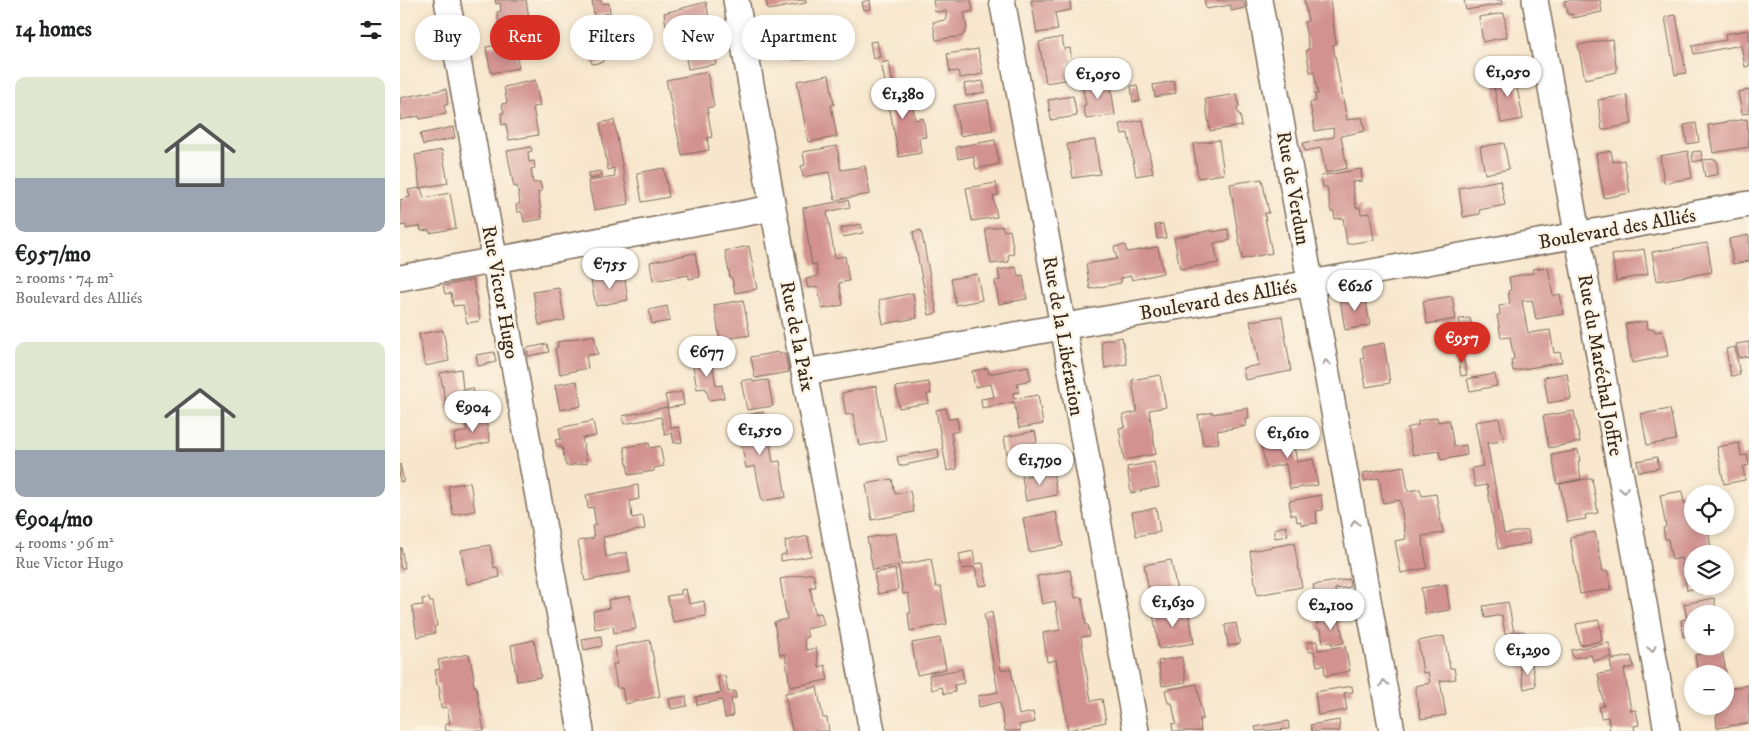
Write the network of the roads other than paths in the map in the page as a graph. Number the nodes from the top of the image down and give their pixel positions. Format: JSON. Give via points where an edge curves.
{"nodes":[{"id":1,"x":447,"y":0,"type":"edge"},
{"id":2,"x":736,"y":0,"type":"edge"},
{"id":3,"x":1002,"y":0,"type":"edge"},
{"id":4,"x":1260,"y":0,"type":"edge"},
{"id":5,"x":1535,"y":0,"type":"edge"},
{"id":6,"x":1749,"y":204,"type":"edge"},
{"id":7,"x":773,"y":208,"type":"junction"},
{"id":8,"x":1578,"y":235,"type":"junction"},
{"id":9,"x":495,"y":261,"type":"junction"},
{"id":10,"x":400,"y":278,"type":"edge"},
{"id":11,"x":1311,"y":283,"type":"junction"},
{"id":12,"x":1063,"y":326,"type":"junction"},
{"id":13,"x":805,"y":372,"type":"junction"},
{"id":14,"x":581,"y":731,"type":"edge"},
{"id":15,"x":872,"y":731,"type":"edge"},
{"id":16,"x":1136,"y":731,"type":"edge"},
{"id":17,"x":1392,"y":731,"type":"edge"},
{"id":18,"x":1667,"y":731,"type":"edge"}],
"edges":[{"from":1,"to":9,"type":"street","name":"Rue Victor Hugo"},
{"from":2,"to":7,"type":"street","name":"Rue de la Paix"},
{"from":3,"to":12,"type":"street","name":"Rue de la Libération"},
{"from":4,"to":11,"type":"street","name":"Rue de Verdun"},
{"from":5,"to":8,"type":"street","name":"Rue du Maréchal Joffre"},
{"from":6,"to":8,"type":"street","name":"Boulevard des Alliés"},
{"from":7,"to":9,"type":"street"},
{"from":7,"to":13,"type":"street","name":"Rue de la Paix"},
{"from":8,"to":11,"type":"street","name":"Boulevard des Alliés"},
{"from":8,"to":18,"type":"street","name":"Rue du Maréchal Joffre","one_way":true},
{"from":9,"to":10,"type":"street"},
{"from":9,"to":14,"type":"street","name":"Rue Victor Hugo"},
{"from":11,"to":12,"type":"street","name":"Boulevard des Alliés"},
{"from":17,"to":11,"type":"street","name":"Rue de Verdun","one_way":true},
{"from":12,"to":13,"type":"street","name":"Boulevard des Alliés"},
{"from":12,"to":16,"type":"street","name":"Rue de la Libération"},
{"from":13,"to":15,"type":"street","name":"Rue de la Paix"}]}
